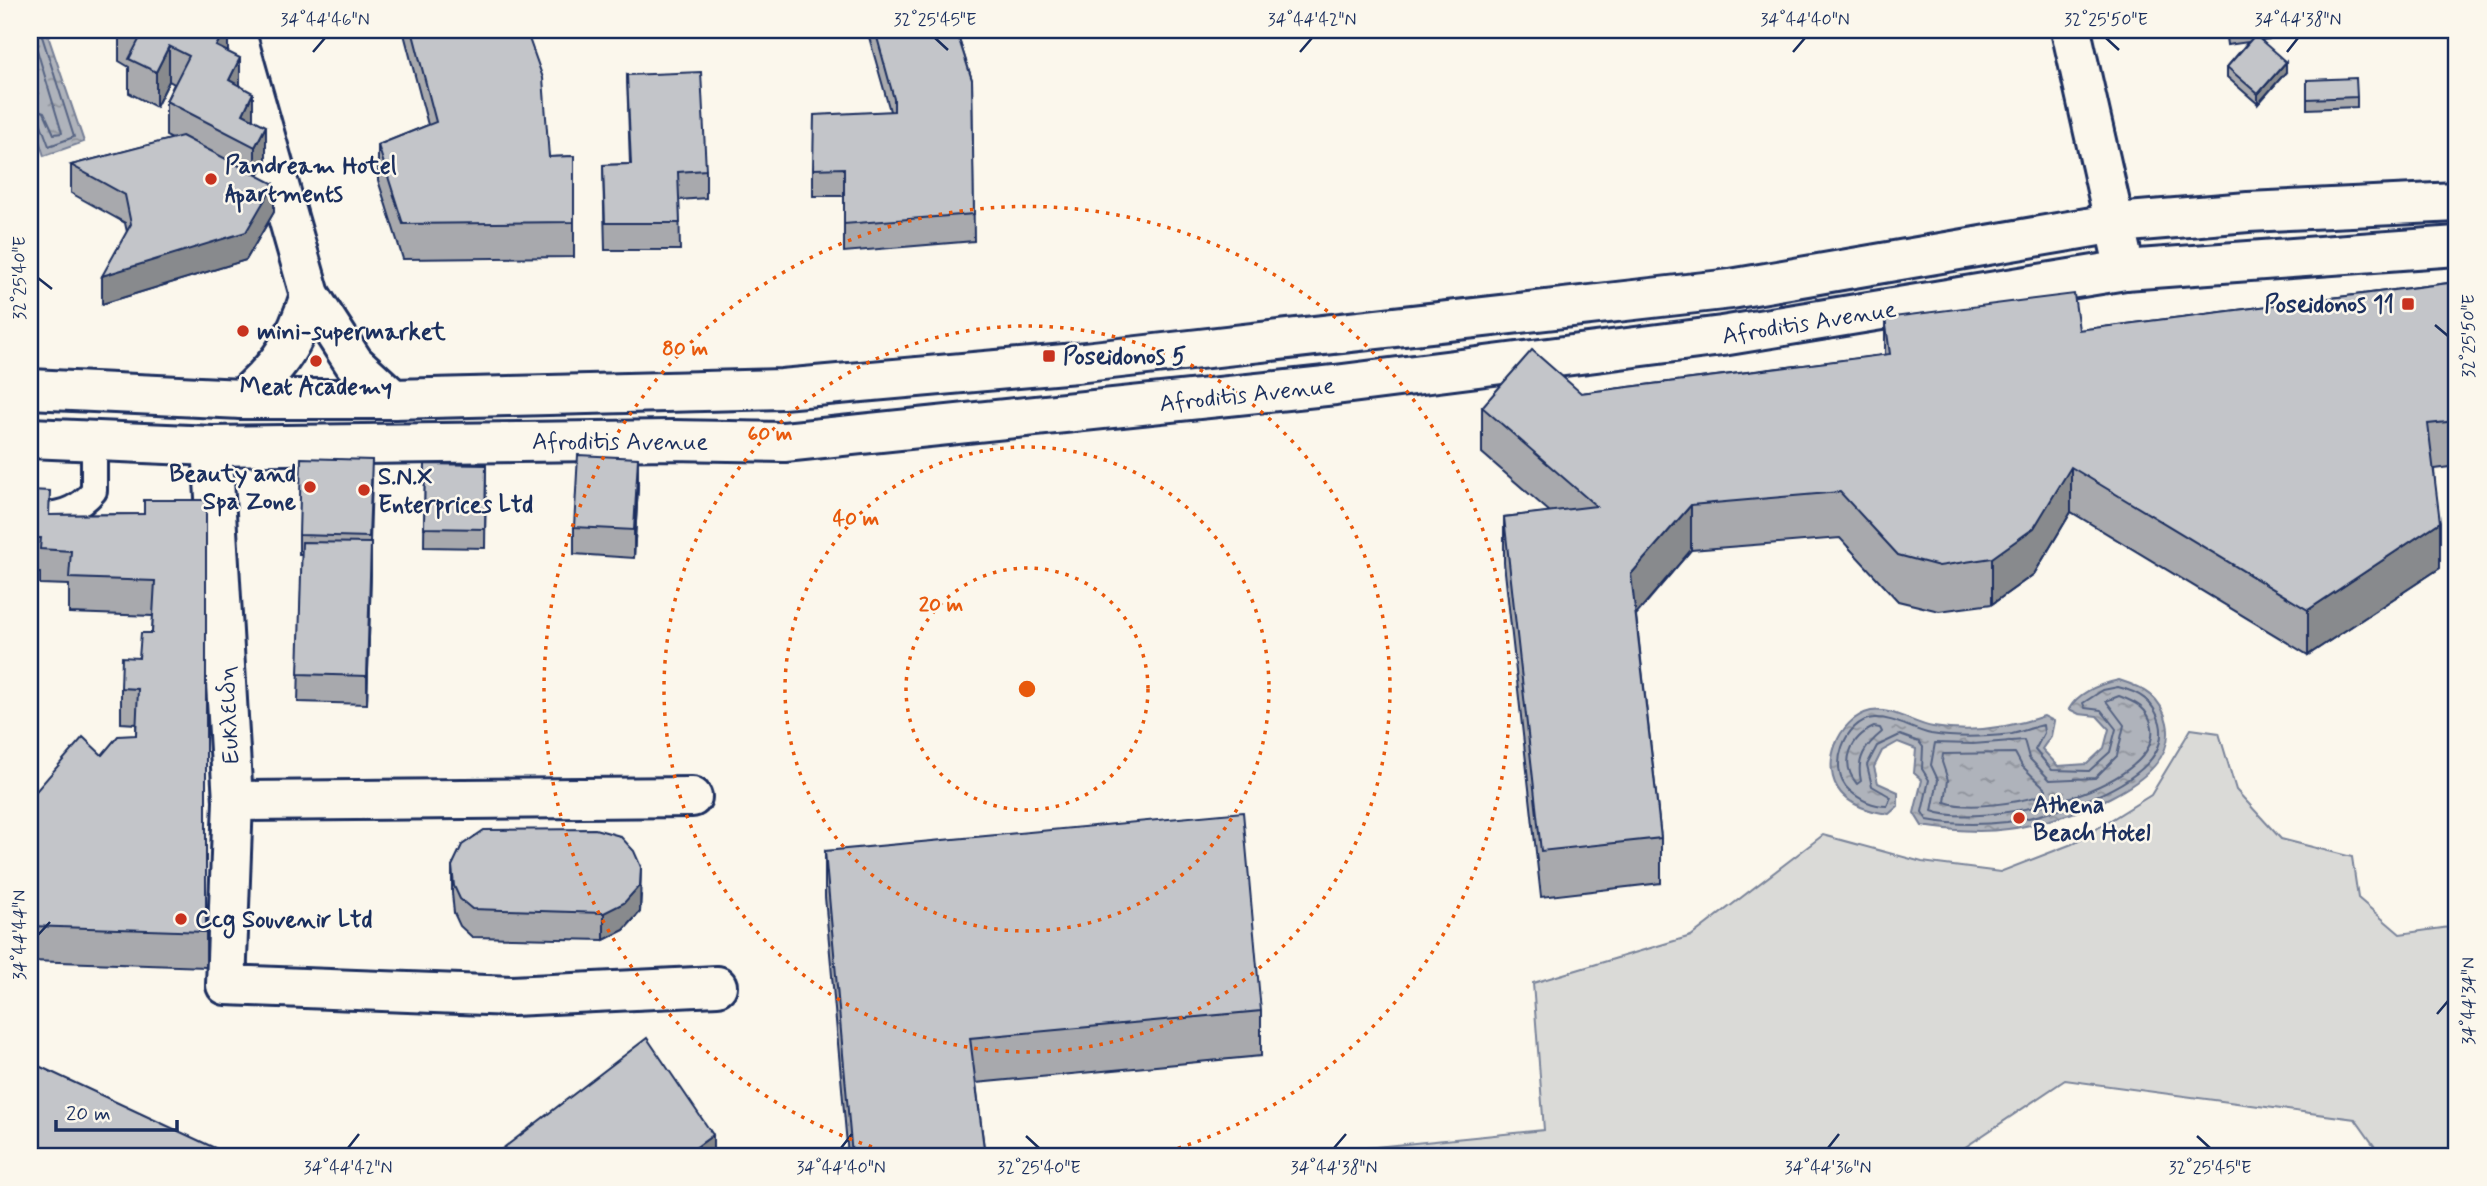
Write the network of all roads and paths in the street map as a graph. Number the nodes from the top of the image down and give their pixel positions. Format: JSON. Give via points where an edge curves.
{"nodes":[{"id":1,"x":235,"y":30,"type":"edge"},
{"id":2,"x":2071,"y":30,"type":"edge"},
{"id":3,"x":2457,"y":202,"type":"edge"},
{"id":4,"x":2116,"y":223,"type":"junction"},
{"id":5,"x":2457,"y":246,"type":"edge"},
{"id":6,"x":2126,"y":270,"type":"junction"},
{"id":7,"x":310,"y":295,"type":"junction"},
{"id":8,"x":30,"y":389,"type":"edge"},
{"id":9,"x":242,"y":398,"type":"junction"},
{"id":10,"x":393,"y":398,"type":"junction"},
{"id":11,"x":30,"y":438,"type":"edge"},
{"id":12,"x":94,"y":440,"type":"junction"},
{"id":13,"x":212,"y":446,"type":"junction"},
{"id":14,"x":30,"y":514,"type":"edge"},
{"id":15,"x":692,"y":797,"type":"dead end"},
{"id":16,"x":233,"y":801,"type":"junction"},
{"id":17,"x":716,"y":986,"type":"dead end"}],
"edges":[{"from":1,"to":7,"type":"main road"},
{"from":2,"to":4,"type":"main road"},
{"from":3,"to":4,"type":"main road","name":"Afroditis Avenue"},
{"from":4,"to":6,"type":"main road"},
{"from":4,"to":10,"type":"main road","name":"Afroditis Avenue","via":[[1731,289],[1076,363],[782,389]]},
{"from":5,"to":6,"type":"main road","name":"Afroditis Avenue"},
{"from":6,"to":13,"type":"main road","name":"Afroditis Avenue","via":[[1722,337],[1335,385],[784,442]]},
{"from":7,"to":9,"type":"main road","via":[[292,345],[267,377]]},
{"from":7,"to":10,"type":"main road","via":[[354,363]]},
{"from":8,"to":9,"type":"main road","name":"Afroditis Avenue"},
{"from":9,"to":10,"type":"main road","name":"Afroditis Avenue"},
{"from":11,"to":12,"type":"main road","name":"Afroditis Avenue"},
{"from":12,"to":13,"type":"main road","name":"Afroditis Avenue"},
{"from":12,"to":14,"type":"lane","via":[[94,491],[83,504],[45,516]]},
{"from":13,"to":16,"type":"main road","name":"Ευκλειδη"},
{"from":15,"to":16,"type":"main road"},
{"from":16,"to":17,"type":"main road","name":"Ευκλειδη","via":[[226,985],[512,996]]}]}
